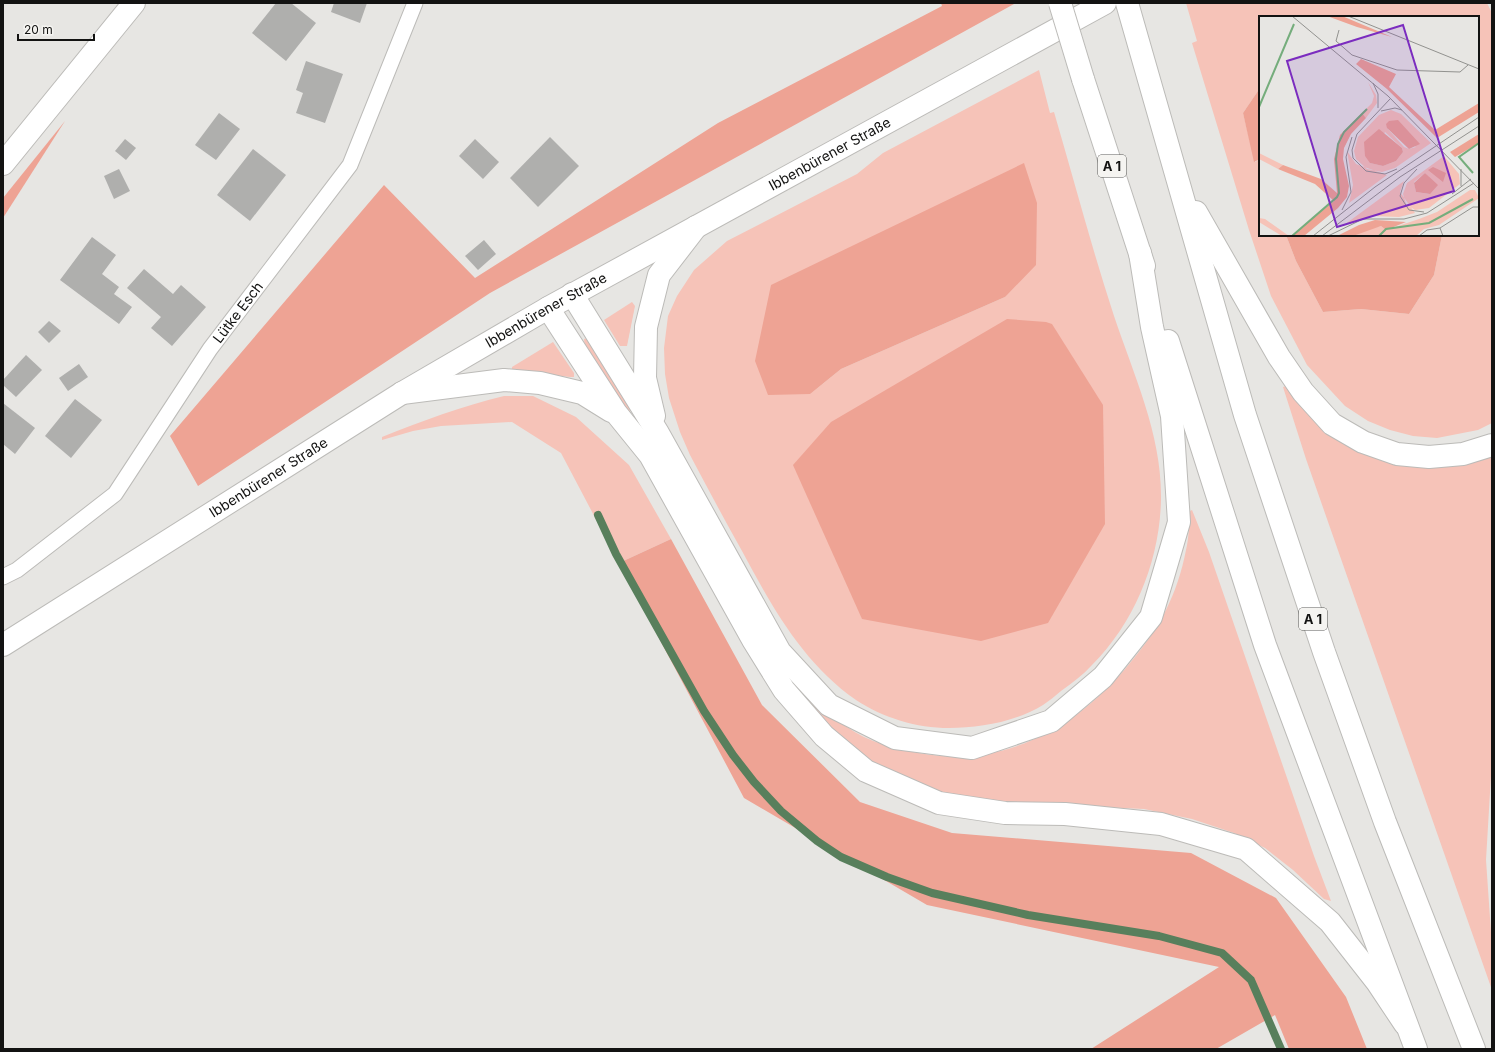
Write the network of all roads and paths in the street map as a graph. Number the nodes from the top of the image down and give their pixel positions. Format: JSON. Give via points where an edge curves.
{"nodes":[{"id":1,"x":134,"y":3,"type":"edge"},
{"id":2,"x":415,"y":3,"type":"edge"},
{"id":3,"x":1060,"y":3,"type":"edge"},
{"id":4,"x":1105,"y":3,"type":"edge"},
{"id":5,"x":1127,"y":3,"type":"edge"},
{"id":6,"x":3,"y":164,"type":"edge"},
{"id":7,"x":1178,"y":181,"type":"junction"},
{"id":8,"x":696,"y":227,"type":"junction"},
{"id":9,"x":1140,"y":253,"type":"junction"},
{"id":10,"x":572,"y":294,"type":"junction"},
{"id":11,"x":548,"y":308,"type":"junction"},
{"id":12,"x":402,"y":393,"type":"junction"},
{"id":13,"x":616,"y":413,"type":"junction"},
{"id":14,"x":658,"y":433,"type":"junction"},
{"id":15,"x":1492,"y":445,"type":"edge"},
{"id":16,"x":3,"y":577,"type":"edge"},
{"id":17,"x":3,"y":644,"type":"edge"},
{"id":18,"x":1406,"y":1024,"type":"junction"},
{"id":19,"x":1416,"y":1049,"type":"edge"},
{"id":20,"x":1474,"y":1049,"type":"edge"}],
"edges":[{"from":1,"to":6,"type":"main road"},
{"from":2,"to":16,"type":"lane","name":"Lütke Esch","via":[[350,165],[210,349],[115,494],[17,570]]},
{"from":3,"to":9,"type":"main road","number":"A 1","bridge":true},
{"from":4,"to":8,"type":"main road","name":"Ibbenbürener Straße"},
{"from":5,"to":7,"type":"main road","number":"A 1"},
{"from":7,"to":15,"type":"main road","via":[[1279,357],[1303,392],[1332,424],[1363,442],[1397,454],[1429,457],[1456,455]]},
{"from":7,"to":20,"type":"main road","number":"A 1","via":[[1245,415],[1324,652],[1386,822]]},
{"from":8,"to":10,"type":"main road","name":"Ibbenbürener Straße"},
{"from":8,"to":14,"type":"main road","via":[[659,275],[646,327],[645,378]]},
{"from":9,"to":14,"type":"main road","via":[[1152,327],[1172,416],[1179,522],[1151,617],[1103,677],[1051,721],[972,748],[895,738],[829,705],[780,652]]},
{"from":9,"to":18,"type":"main road","number":"A 1","via":[[1265,645]]},
{"from":10,"to":11,"type":"main road","name":"Ibbenbürener Straße"},
{"from":10,"to":14,"type":"main road"},
{"from":11,"to":12,"type":"main road","name":"Ibbenbürener Straße"},
{"from":11,"to":13,"type":"main road"},
{"from":12,"to":13,"type":"main road","via":[[504,380],[540,383],[582,393]]},
{"from":12,"to":17,"type":"main road","name":"Ibbenbürener Straße"},
{"from":13,"to":18,"type":"main road","via":[[650,455],[753,640],[784,690],[824,736],[866,772],[939,803],[1006,813],[1065,814],[1162,824],[1246,849],[1330,922]]},
{"from":18,"to":19,"type":"main road","number":"A 1"}]}
